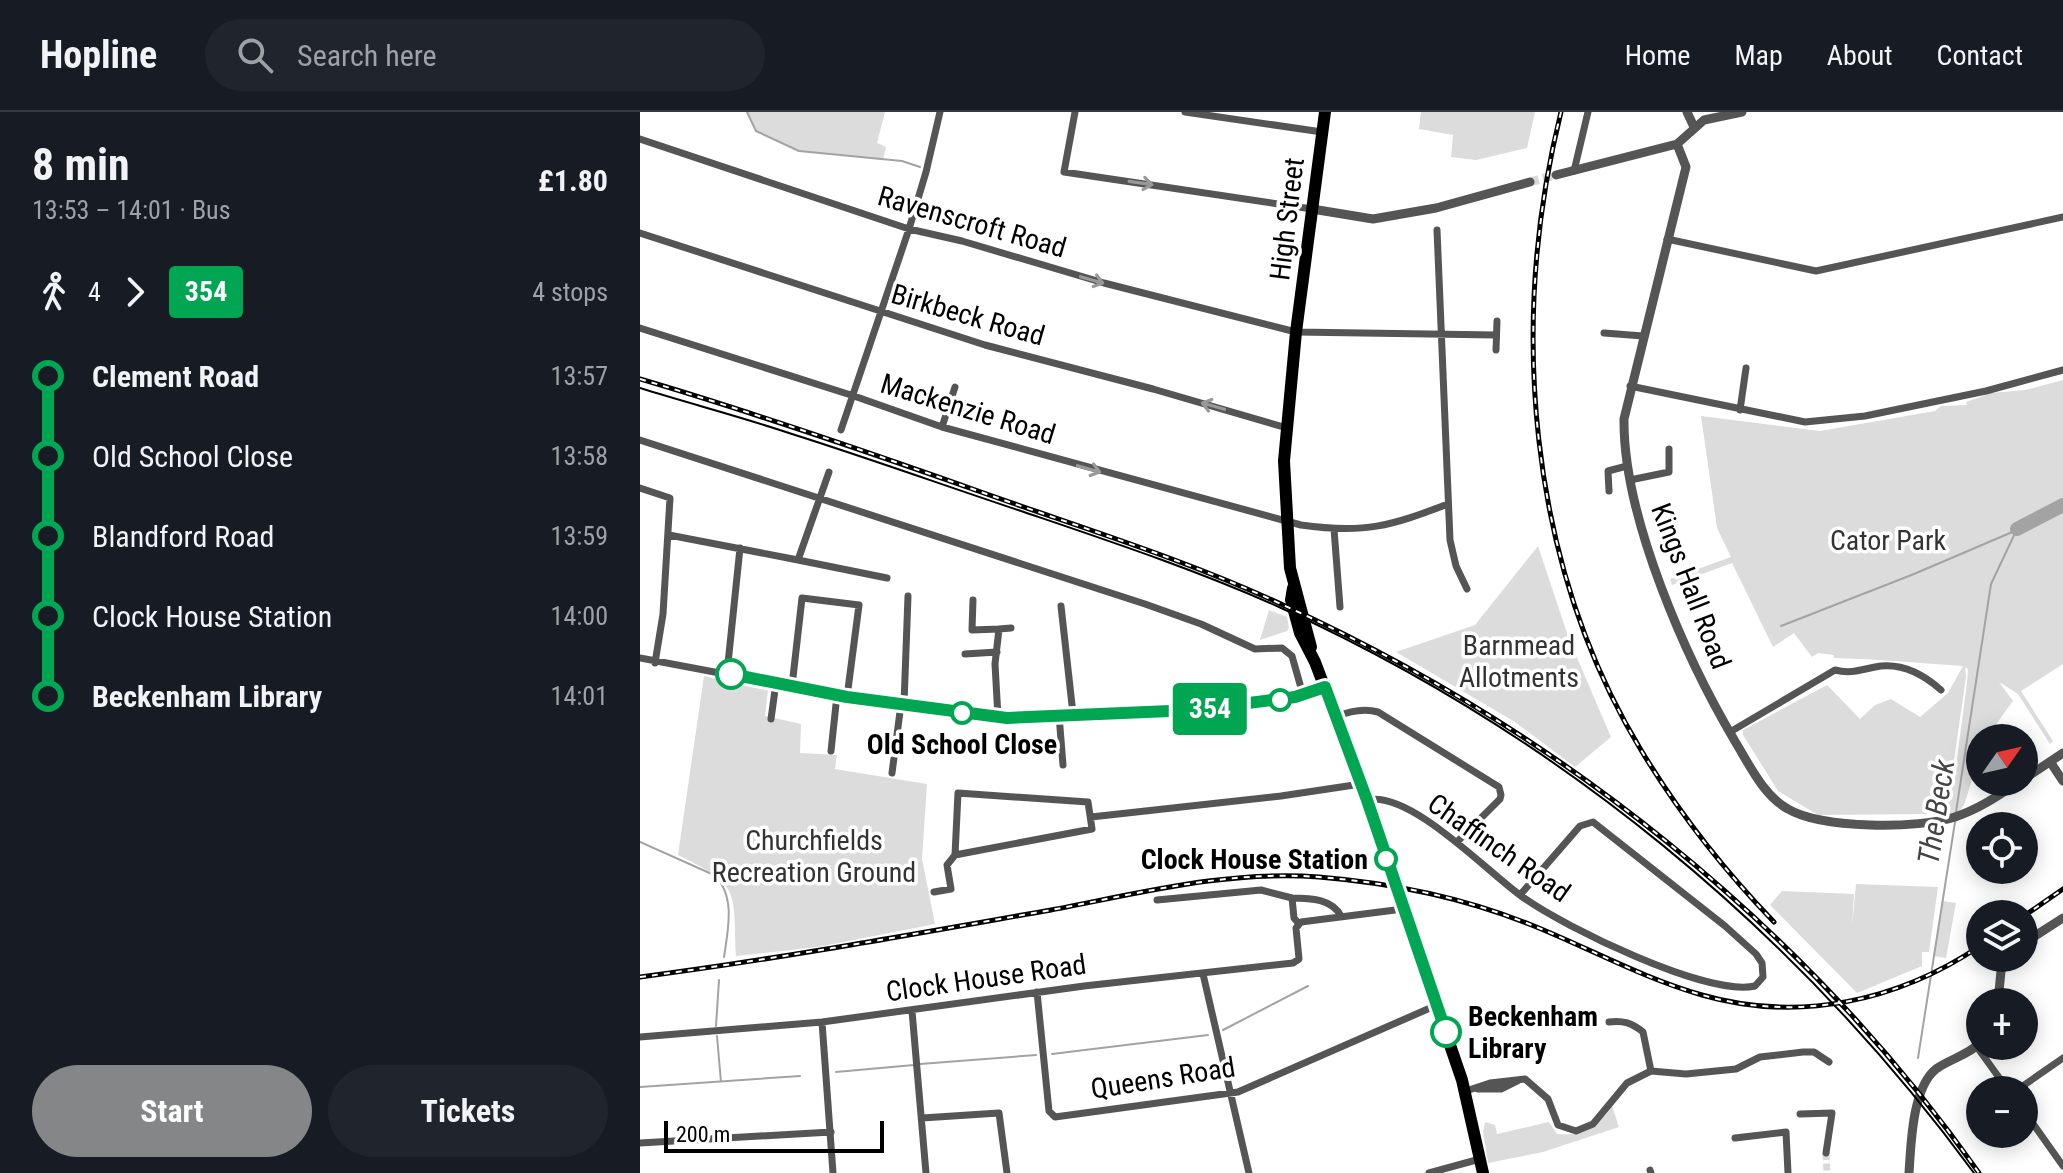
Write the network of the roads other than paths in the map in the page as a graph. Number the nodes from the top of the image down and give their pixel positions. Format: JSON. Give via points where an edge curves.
{"nodes":[{"id":1,"x":940,"y":112,"type":"edge"},
{"id":2,"x":1075,"y":112,"type":"edge"},
{"id":3,"x":1185,"y":112,"type":"edge"},
{"id":4,"x":1325,"y":112,"type":"edge"},
{"id":5,"x":1588,"y":112,"type":"edge"},
{"id":6,"x":1687,"y":112,"type":"edge"},
{"id":7,"x":1742,"y":112,"type":"edge"},
{"id":8,"x":1694,"y":127,"type":"junction"},
{"id":9,"x":1322,"y":132,"type":"junction"},
{"id":10,"x":640,"y":139,"type":"edge"},
{"id":11,"x":1677,"y":144,"type":"junction"},
{"id":12,"x":1574,"y":171,"type":"junction"},
{"id":13,"x":1556,"y":175,"type":"tunnel mouth"},
{"id":14,"x":1530,"y":182,"type":"tunnel mouth"},
{"id":15,"x":1312,"y":209,"type":"junction"},
{"id":16,"x":2063,"y":217,"type":"edge"},
{"id":17,"x":909,"y":229,"type":"junction"},
{"id":18,"x":1437,"y":230,"type":"dead end"},
{"id":19,"x":640,"y":233,"type":"edge"},
{"id":20,"x":1667,"y":239,"type":"junction"},
{"id":21,"x":880,"y":312,"type":"junction"},
{"id":22,"x":1497,"y":321,"type":"dead end"},
{"id":23,"x":640,"y":328,"type":"edge"},
{"id":24,"x":1296,"y":332,"type":"junction"},
{"id":25,"x":1442,"y":333,"type":"junction"},
{"id":26,"x":1604,"y":333,"type":"dead end"},
{"id":27,"x":1496,"y":335,"type":"junction"},
{"id":28,"x":1643,"y":336,"type":"junction"},
{"id":29,"x":1496,"y":350,"type":"dead end"},
{"id":30,"x":1746,"y":368,"type":"dead end"},
{"id":31,"x":2063,"y":370,"type":"edge"},
{"id":32,"x":1630,"y":386,"type":"junction"},
{"id":33,"x":955,"y":387,"type":"dead end"},
{"id":34,"x":854,"y":396,"type":"junction"},
{"id":35,"x":1740,"y":410,"type":"junction"},
{"id":36,"x":942,"y":427,"type":"junction"},
{"id":37,"x":1287,"y":428,"type":"junction"},
{"id":38,"x":841,"y":430,"type":"dead end"},
{"id":39,"x":640,"y":440,"type":"edge"},
{"id":40,"x":1669,"y":449,"type":"dead end"},
{"id":41,"x":1627,"y":466,"type":"junction"},
{"id":42,"x":829,"y":472,"type":"dead end"},
{"id":43,"x":1630,"y":480,"type":"junction"},
{"id":44,"x":640,"y":488,"type":"edge"},
{"id":45,"x":1609,"y":491,"type":"dead end"},
{"id":46,"x":821,"y":499,"type":"junction"},
{"id":47,"x":1448,"y":504,"type":"junction"},
{"id":48,"x":1286,"y":519,"type":"junction"},
{"id":49,"x":1334,"y":529,"type":"junction"},
{"id":50,"x":669,"y":535,"type":"junction"},
{"id":51,"x":740,"y":548,"type":"junction"},
{"id":52,"x":798,"y":560,"type":"junction"},
{"id":53,"x":887,"y":578,"type":"dead end"},
{"id":54,"x":1467,"y":589,"type":"dead end"},
{"id":55,"x":908,"y":596,"type":"dead end"},
{"id":56,"x":973,"y":600,"type":"dead end"},
{"id":57,"x":1061,"y":606,"type":"dead end"},
{"id":58,"x":1340,"y":607,"type":"dead end"},
{"id":59,"x":1011,"y":628,"type":"dead end"},
{"id":60,"x":999,"y":629,"type":"junction"},
{"id":61,"x":997,"y":652,"type":"junction"},
{"id":62,"x":965,"y":654,"type":"dead end"},
{"id":63,"x":640,"y":658,"type":"edge"},
{"id":64,"x":655,"y":663,"type":"junction"},
{"id":65,"x":727,"y":673,"type":"junction"},
{"id":66,"x":776,"y":683,"type":"junction"},
{"id":67,"x":792,"y":686,"type":"junction"},
{"id":68,"x":1325,"y":687,"type":"junction"},
{"id":69,"x":1941,"y":690,"type":"dead end"},
{"id":70,"x":837,"y":695,"type":"junction"},
{"id":71,"x":1303,"y":695,"type":"junction"},
{"id":72,"x":847,"y":697,"type":"junction"},
{"id":73,"x":902,"y":704,"type":"junction"},
{"id":74,"x":1073,"y":714,"type":"junction"},
{"id":75,"x":1059,"y":715,"type":"junction"},
{"id":76,"x":998,"y":717,"type":"junction"},
{"id":77,"x":1336,"y":717,"type":"junction"},
{"id":78,"x":771,"y":719,"type":"dead end"},
{"id":79,"x":1730,"y":732,"type":"junction"},
{"id":80,"x":831,"y":751,"type":"dead end"},
{"id":81,"x":2063,"y":753,"type":"edge"},
{"id":82,"x":2051,"y":763,"type":"junction"},
{"id":83,"x":1063,"y":765,"type":"dead end"},
{"id":84,"x":2038,"y":771,"type":"edge"},
{"id":85,"x":892,"y":773,"type":"dead end"},
{"id":86,"x":2063,"y":781,"type":"edge"},
{"id":87,"x":1361,"y":784,"type":"junction"},
{"id":88,"x":1998,"y":796,"type":"edge"},
{"id":89,"x":1367,"y":800,"type":"junction"},
{"id":90,"x":1091,"y":817,"type":"junction"},
{"id":91,"x":1457,"y":842,"type":"junction"},
{"id":92,"x":955,"y":855,"type":"junction"},
{"id":93,"x":934,"y":892,"type":"dead end"},
{"id":94,"x":1520,"y":895,"type":"junction"},
{"id":95,"x":1292,"y":898,"type":"junction"},
{"id":96,"x":1157,"y":900,"type":"dead end"},
{"id":97,"x":1397,"y":907,"type":"junction"},
{"id":98,"x":1341,"y":916,"type":"junction"},
{"id":99,"x":2063,"y":918,"type":"edge"},
{"id":100,"x":1299,"y":924,"type":"junction"},
{"id":101,"x":2038,"y":934,"type":"edge"},
{"id":102,"x":1203,"y":974,"type":"junction"},
{"id":103,"x":1037,"y":992,"type":"junction"},
{"id":104,"x":1437,"y":1005,"type":"junction"},
{"id":105,"x":912,"y":1011,"type":"junction"},
{"id":106,"x":822,"y":1022,"type":"junction"},
{"id":107,"x":1609,"y":1022,"type":"dead end"},
{"id":108,"x":640,"y":1037,"type":"edge"},
{"id":109,"x":1966,"y":1052,"type":"edge"},
{"id":110,"x":2063,"y":1058,"type":"edge"},
{"id":111,"x":1817,"y":1067,"type":"dead end"},
{"id":112,"x":1651,"y":1071,"type":"junction"},
{"id":113,"x":2037,"y":1076,"type":"edge"},
{"id":114,"x":1471,"y":1090,"type":"junction"},
{"id":115,"x":1231,"y":1094,"type":"junction"},
{"id":116,"x":1800,"y":1114,"type":"dead end"},
{"id":117,"x":922,"y":1118,"type":"junction"},
{"id":118,"x":2038,"y":1131,"type":"edge"},
{"id":119,"x":831,"y":1132,"type":"junction"},
{"id":120,"x":1735,"y":1138,"type":"dead end"},
{"id":121,"x":640,"y":1143,"type":"edge"},
{"id":122,"x":1826,"y":1153,"type":"tunnel mouth"},
{"id":123,"x":1480,"y":1159,"type":"junction"},
{"id":124,"x":2063,"y":1166,"type":"edge"},
{"id":125,"x":833,"y":1173,"type":"edge"},
{"id":126,"x":926,"y":1173,"type":"edge"},
{"id":127,"x":1007,"y":1173,"type":"edge"},
{"id":128,"x":1249,"y":1173,"type":"edge"},
{"id":129,"x":1429,"y":1173,"type":"edge"},
{"id":130,"x":1483,"y":1173,"type":"edge"},
{"id":131,"x":1788,"y":1173,"type":"edge"},
{"id":132,"x":1909,"y":1173,"type":"edge"}],
"edges":[{"from":1,"to":17,"type":"street"},
{"from":2,"to":15,"type":"street","one_way":true,"via":[[1064,172]]},
{"from":3,"to":9,"type":"street"},
{"from":4,"to":9,"type":"main road","name":"High Street"},
{"from":5,"to":12,"type":"street"},
{"from":6,"to":8,"type":"street"},
{"from":7,"to":8,"type":"street"},
{"from":8,"to":11,"type":"street"},
{"from":9,"to":15,"type":"main road","name":"High Street"},
{"from":10,"to":17,"type":"street","name":"Ravenscroft Road"},
{"from":11,"to":12,"type":"street"},
{"from":11,"to":20,"type":"street","name":"Kings Hall Road","via":[[1686,167]]},
{"from":12,"to":13,"type":"street"},
{"from":14,"to":15,"type":"street","via":[[1373,219]]},
{"from":15,"to":24,"type":"main road","name":"High Street"},
{"from":16,"to":20,"type":"street","via":[[1816,271]]},
{"from":17,"to":21,"type":"street"},
{"from":17,"to":24,"type":"street","name":"Ravenscroft Road","one_way":true},
{"from":18,"to":25,"type":"street"},
{"from":19,"to":21,"type":"street","name":"Birkbeck Road"},
{"from":20,"to":28,"type":"street","name":"Kings Hall Road"},
{"from":21,"to":34,"type":"street"},
{"from":37,"to":21,"type":"street","name":"Birkbeck Road","one_way":true},
{"from":22,"to":27,"type":"street"},
{"from":23,"to":34,"type":"street","name":"Mackenzie Road"},
{"from":24,"to":25,"type":"street","name":"Ravenscroft Road"},
{"from":24,"to":37,"type":"main road","name":"High Street"},
{"from":25,"to":27,"type":"street","name":"Ravenscroft Road"},
{"from":25,"to":47,"type":"street"},
{"from":26,"to":28,"type":"street"},
{"from":27,"to":29,"type":"street"},
{"from":28,"to":32,"type":"street","name":"Kings Hall Road"},
{"from":30,"to":35,"type":"street"},
{"from":31,"to":35,"type":"street","via":[[1853,418],[1805,422]]},
{"from":32,"to":35,"type":"street"},
{"from":32,"to":41,"type":"street","name":"Kings Hall Road","via":[[1624,419]]},
{"from":33,"to":36,"type":"street"},
{"from":34,"to":36,"type":"street","name":"Mackenzie Road"},
{"from":34,"to":38,"type":"street"},
{"from":36,"to":48,"type":"street","name":"Mackenzie Road","one_way":true},
{"from":37,"to":48,"type":"main road","name":"High Street"},
{"from":39,"to":46,"type":"street"},
{"from":40,"to":43,"type":"street","via":[[1669,472]]},
{"from":41,"to":43,"type":"street","name":"Kings Hall Road"},
{"from":41,"to":45,"type":"street","via":[[1608,471]]},
{"from":42,"to":46,"type":"street"},
{"from":43,"to":79,"type":"street","name":"Kings Hall Road","via":[[1661,585]]},
{"from":44,"to":50,"type":"street","via":[[670,498]]},
{"from":46,"to":52,"type":"street"},
{"from":46,"to":71,"type":"street","via":[[1145,604],[1255,649],[1285,649]]},
{"from":47,"to":49,"type":"street","name":"Mackenzie Road","via":[[1383,527]]},
{"from":47,"to":54,"type":"street","via":[[1450,540]]},
{"from":48,"to":49,"type":"street","name":"Mackenzie Road"},
{"from":48,"to":68,"type":"main road","name":"High Street","via":[[1291,600]]},
{"from":49,"to":58,"type":"street"},
{"from":50,"to":51,"type":"street"},
{"from":50,"to":64,"type":"street"},
{"from":51,"to":52,"type":"street"},
{"from":51,"to":65,"type":"street"},
{"from":52,"to":53,"type":"street"},
{"from":55,"to":73,"type":"street"},
{"from":56,"to":60,"type":"street","via":[[972,630]]},
{"from":57,"to":74,"type":"street"},
{"from":59,"to":60,"type":"street"},
{"from":60,"to":61,"type":"street"},
{"from":61,"to":62,"type":"street"},
{"from":61,"to":76,"type":"street"},
{"from":63,"to":64,"type":"street"},
{"from":64,"to":65,"type":"street"},
{"from":65,"to":66,"type":"street"},
{"from":66,"to":67,"type":"street"},
{"from":66,"to":78,"type":"street"},
{"from":67,"to":70,"type":"street"},
{"from":67,"to":72,"type":"street","via":[[802,598],[859,605]]},
{"from":68,"to":71,"type":"street"},
{"from":68,"to":77,"type":"main road","name":"High Street"},
{"from":69,"to":79,"type":"street","via":[[1901,667],[1835,670]]},
{"from":70,"to":72,"type":"street"},
{"from":70,"to":80,"type":"street"},
{"from":71,"to":74,"type":"street","via":[[1194,710]]},
{"from":72,"to":73,"type":"street"},
{"from":73,"to":76,"type":"street"},
{"from":73,"to":85,"type":"street"},
{"from":74,"to":75,"type":"street"},
{"from":75,"to":76,"type":"street"},
{"from":75,"to":83,"type":"street"},
{"from":77,"to":87,"type":"main road","name":"High Street"},
{"from":77,"to":91,"type":"street","via":[[1357,710],[1378,712],[1499,787],[1500,799]]},
{"from":79,"to":88,"type":"street","name":"Kings Hall Road","via":[[1775,800],[1804,816],[1899,825],[1945,820]]},
{"from":81,"to":82,"type":"street","name":"Kings Hall Road"},
{"from":82,"to":84,"type":"street","name":"Kings Hall Road"},
{"from":82,"to":86,"type":"street"},
{"from":87,"to":89,"type":"main road","name":"High Street"},
{"from":87,"to":90,"type":"street"},
{"from":89,"to":91,"type":"street","name":"Chaffinch Road","via":[[1381,799],[1405,809]]},
{"from":89,"to":97,"type":"main road","name":"High Street"},
{"from":90,"to":92,"type":"street","via":[[1092,829]]},
{"from":90,"to":92,"type":"street","via":[[1088,802],[958,793]]},
{"from":91,"to":94,"type":"street","name":"Chaffinch Road"},
{"from":92,"to":93,"type":"street","via":[[947,865],[951,889]]},
{"from":94,"to":94,"type":"street","name":"Chaffinch Road","via":[[1547,913],[1674,972],[1739,987],[1755,986],[1763,977],[1756,954],[1593,822],[1580,826]]},
{"from":95,"to":96,"type":"street","via":[[1261,890]]},
{"from":95,"to":98,"type":"street","via":[[1320,900]]},
{"from":95,"to":100,"type":"street","name":"Clock House Road"},
{"from":97,"to":98,"type":"street"},
{"from":97,"to":104,"type":"main road","name":"High Street"},
{"from":98,"to":100,"type":"street"},
{"from":99,"to":101,"type":"street"},
{"from":100,"to":102,"type":"street","name":"Clock House Road","via":[[1296,962]]},
{"from":102,"to":103,"type":"street","name":"Clock House Road"},
{"from":102,"to":115,"type":"street"},
{"from":103,"to":105,"type":"street","name":"Clock House Road"},
{"from":103,"to":115,"type":"street","name":"Queens Road","via":[[1052,1115]]},
{"from":104,"to":114,"type":"main road","name":"High Street"},
{"from":104,"to":115,"type":"street","name":"Queens Road"},
{"from":105,"to":106,"type":"street","name":"Clock House Road"},
{"from":105,"to":117,"type":"street"},
{"from":106,"to":108,"type":"street","name":"Clock House Road"},
{"from":106,"to":119,"type":"street"},
{"from":107,"to":112,"type":"street","via":[[1619,1020],[1643,1032]]},
{"from":109,"to":132,"type":"street","via":[[1934,1071],[1924,1084]]},
{"from":110,"to":113,"type":"street"},
{"from":111,"to":112,"type":"street","via":[[1826,1060],[1803,1052],[1760,1057],[1753,1067],[1686,1074]]},
{"from":112,"to":114,"type":"street","via":[[1627,1083],[1593,1124],[1576,1131],[1559,1126],[1548,1099],[1522,1079]]},
{"from":114,"to":123,"type":"main road","name":"High Street"},
{"from":115,"to":128,"type":"street"},
{"from":116,"to":122,"type":"street","via":[[1833,1114]]},
{"from":117,"to":126,"type":"street"},
{"from":117,"to":127,"type":"street","via":[[999,1113]]},
{"from":118,"to":124,"type":"street"},
{"from":119,"to":121,"type":"street"},
{"from":119,"to":125,"type":"street"},
{"from":120,"to":131,"type":"street","via":[[1786,1132]]},
{"from":123,"to":129,"type":"street"},
{"from":123,"to":130,"type":"main road","name":"High Street"}]}
